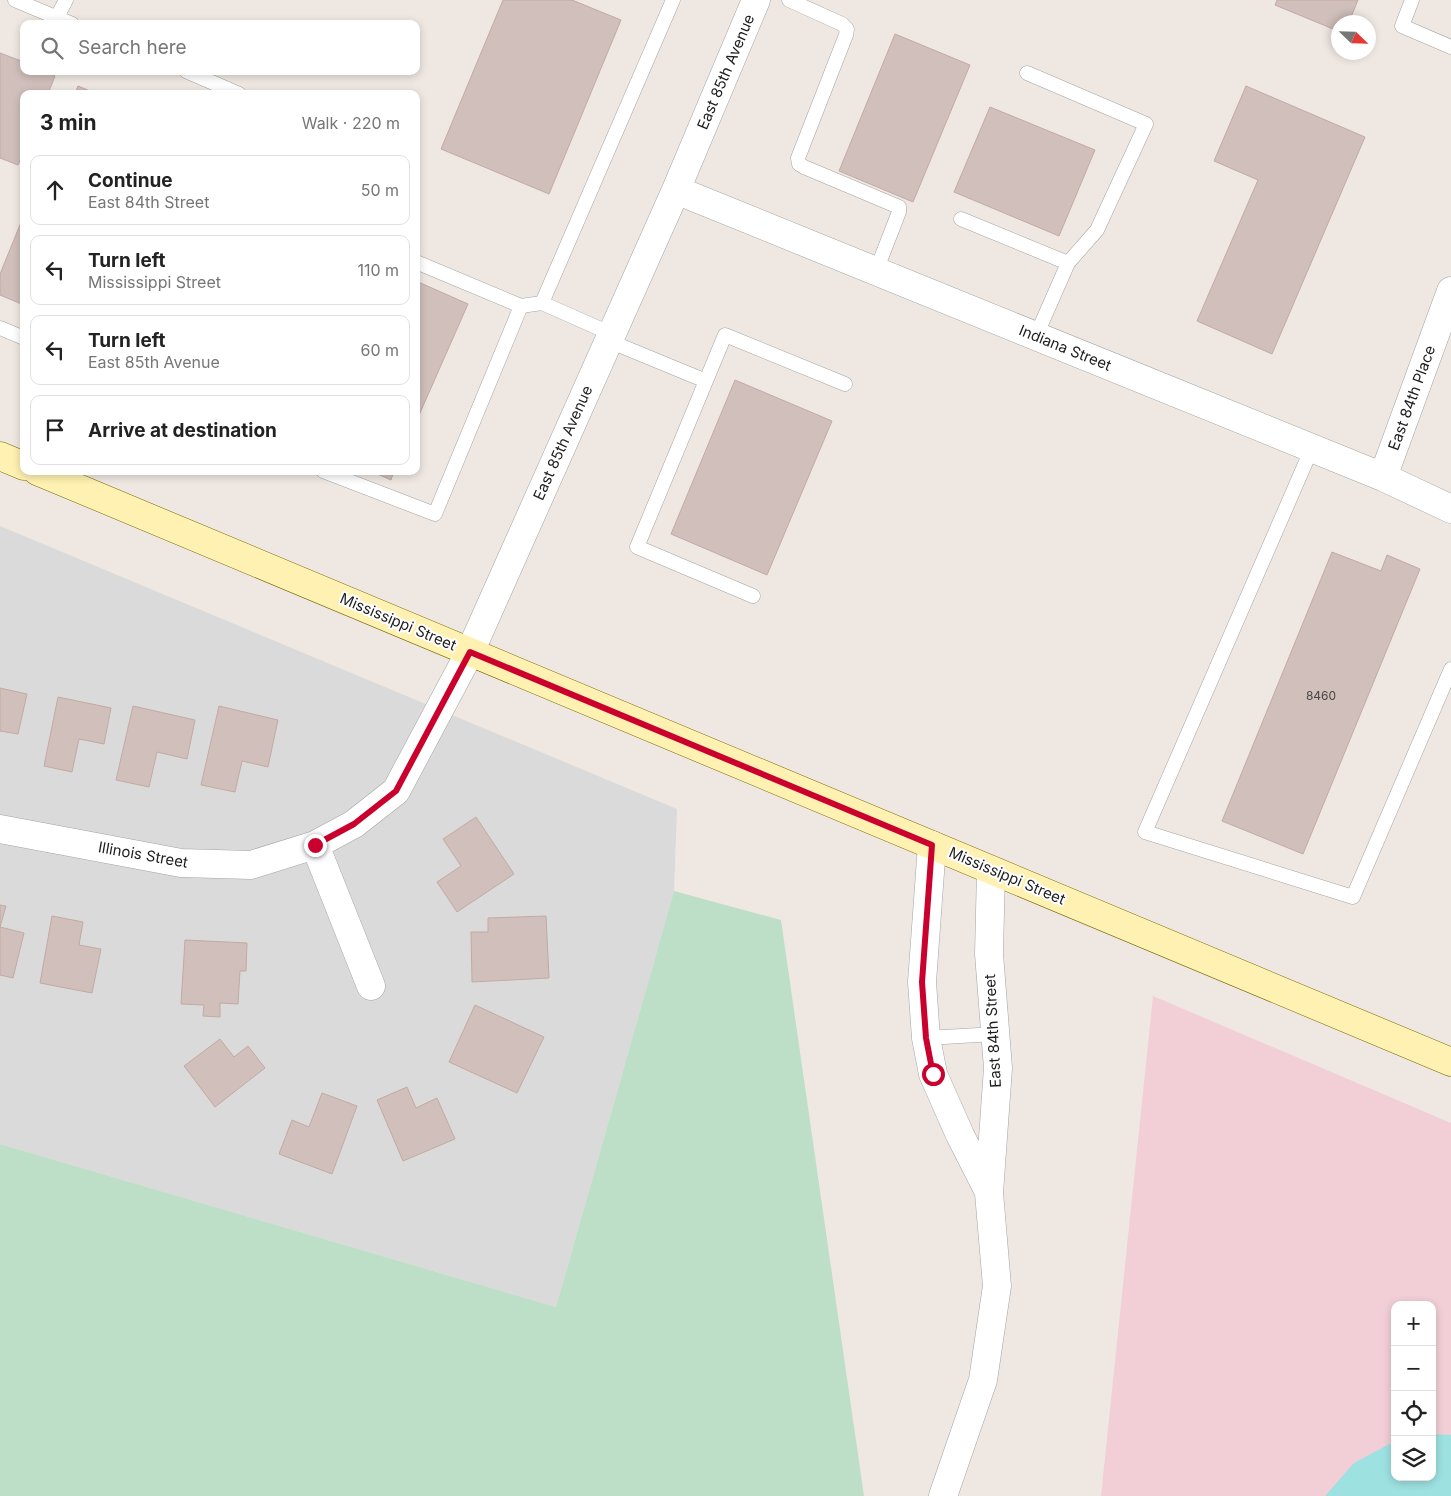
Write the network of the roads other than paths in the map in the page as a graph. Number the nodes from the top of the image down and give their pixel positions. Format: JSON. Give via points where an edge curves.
{"nodes":[{"id":1,"x":15,"y":0,"type":"edge"},
{"id":2,"x":66,"y":0,"type":"edge"},
{"id":3,"x":673,"y":0,"type":"edge"},
{"id":4,"x":756,"y":0,"type":"edge"},
{"id":5,"x":789,"y":0,"type":"edge"},
{"id":6,"x":1412,"y":0,"type":"edge"},
{"id":7,"x":57,"y":17,"type":"junction"},
{"id":8,"x":63,"y":20,"type":"edge"},
{"id":9,"x":1451,"y":47,"type":"edge"},
{"id":10,"x":1027,"y":73,"type":"dead end"},
{"id":11,"x":195,"y":75,"type":"edge"},
{"id":12,"x":230,"y":90,"type":"edge"},
{"id":13,"x":676,"y":190,"type":"junction"},
{"id":14,"x":960,"y":219,"type":"dead end"},
{"id":15,"x":1068,"y":263,"type":"junction"},
{"id":16,"x":420,"y":264,"type":"edge"},
{"id":17,"x":876,"y":271,"type":"junction"},
{"id":18,"x":1451,"y":291,"type":"edge"},
{"id":19,"x":542,"y":303,"type":"junction"},
{"id":20,"x":521,"y":306,"type":"junction"},
{"id":21,"x":0,"y":328,"type":"edge"},
{"id":22,"x":20,"y":336,"type":"edge"},
{"id":23,"x":1036,"y":336,"type":"junction"},
{"id":24,"x":611,"y":338,"type":"junction"},
{"id":25,"x":706,"y":381,"type":"junction"},
{"id":26,"x":845,"y":384,"type":"dead end"},
{"id":27,"x":1312,"y":448,"type":"junction"},
{"id":28,"x":0,"y":456,"type":"edge"},
{"id":29,"x":20,"y":464,"type":"edge"},
{"id":30,"x":48,"y":475,"type":"edge"},
{"id":31,"x":333,"y":475,"type":"edge"},
{"id":32,"x":1383,"y":477,"type":"junction"},
{"id":33,"x":1451,"y":509,"type":"edge"},
{"id":34,"x":753,"y":596,"type":"dead end"},
{"id":35,"x":470,"y":652,"type":"junction"},
{"id":36,"x":1451,"y":669,"type":"edge"},
{"id":37,"x":0,"y":829,"type":"edge"},
{"id":38,"x":315,"y":845,"type":"junction"},
{"id":39,"x":932,"y":845,"type":"junction"},
{"id":40,"x":991,"y":870,"type":"junction"},
{"id":41,"x":371,"y":986,"type":"dead end"},
{"id":42,"x":996,"y":1034,"type":"junction"},
{"id":43,"x":926,"y":1038,"type":"junction"},
{"id":44,"x":1451,"y":1062,"type":"edge"},
{"id":45,"x":990,"y":1193,"type":"junction"},
{"id":46,"x":943,"y":1496,"type":"edge"}],
"edges":[{"from":1,"to":7,"type":"lane"},
{"from":2,"to":7,"type":"lane"},
{"from":3,"to":19,"type":"lane"},
{"from":4,"to":13,"type":"street","name":"East 85th Avenue"},
{"from":5,"to":17,"type":"lane","via":[[847,29],[798,164],[899,207],[900,212]]},
{"from":6,"to":9,"type":"lane","via":[[1402,26]]},
{"from":7,"to":8,"type":"lane"},
{"from":10,"to":15,"type":"lane","via":[[1146,124],[1097,230]]},
{"from":11,"to":12,"type":"lane"},
{"from":13,"to":17,"type":"street","name":"Indiana Street"},
{"from":13,"to":24,"type":"street","name":"East 85th Avenue"},
{"from":14,"to":15,"type":"lane"},
{"from":15,"to":23,"type":"lane"},
{"from":16,"to":20,"type":"lane"},
{"from":17,"to":23,"type":"street","name":"Indiana Street"},
{"from":18,"to":32,"type":"street","name":"East 84th Place"},
{"from":19,"to":20,"type":"lane"},
{"from":19,"to":24,"type":"lane"},
{"from":20,"to":31,"type":"lane","via":[[435,514]]},
{"from":21,"to":22,"type":"lane"},
{"from":23,"to":27,"type":"street","name":"Indiana Street"},
{"from":24,"to":25,"type":"lane"},
{"from":24,"to":35,"type":"street","name":"East 85th Avenue"},
{"from":25,"to":26,"type":"lane","via":[[724,335]]},
{"from":25,"to":34,"type":"lane","via":[[637,547]]},
{"from":27,"to":32,"type":"street","name":"Indiana Street"},
{"from":27,"to":36,"type":"lane","via":[[1145,832],[1353,897]]},
{"from":28,"to":29,"type":"street"},
{"from":30,"to":35,"type":"street","name":"Mississippi Street"},
{"from":32,"to":33,"type":"street","name":"Indiana Street"},
{"from":35,"to":38,"type":"street","name":"East 85th Avenue","via":[[396,791],[354,824]]},
{"from":35,"to":39,"type":"street","name":"Mississippi Street"},
{"from":37,"to":38,"type":"street","name":"Illinois Street","via":[[181,863],[251,865]]},
{"from":38,"to":41,"type":"street"},
{"from":39,"to":40,"type":"street","name":"Mississippi Street"},
{"from":39,"to":43,"type":"street","name":"East 84th Street","via":[[922,982]]},
{"from":40,"to":42,"type":"street","name":"East 84th Street","via":[[989,954]]},
{"from":40,"to":44,"type":"street","name":"Mississippi Street"},
{"from":42,"to":43,"type":"lane"},
{"from":42,"to":45,"type":"street","name":"East 84th Street","via":[[998,1068]]},
{"from":43,"to":45,"type":"street","name":"East 84th Street","via":[[933,1074]]},
{"from":45,"to":46,"type":"street","name":"East 84th Street","via":[[997,1286],[983,1380]]}]}
